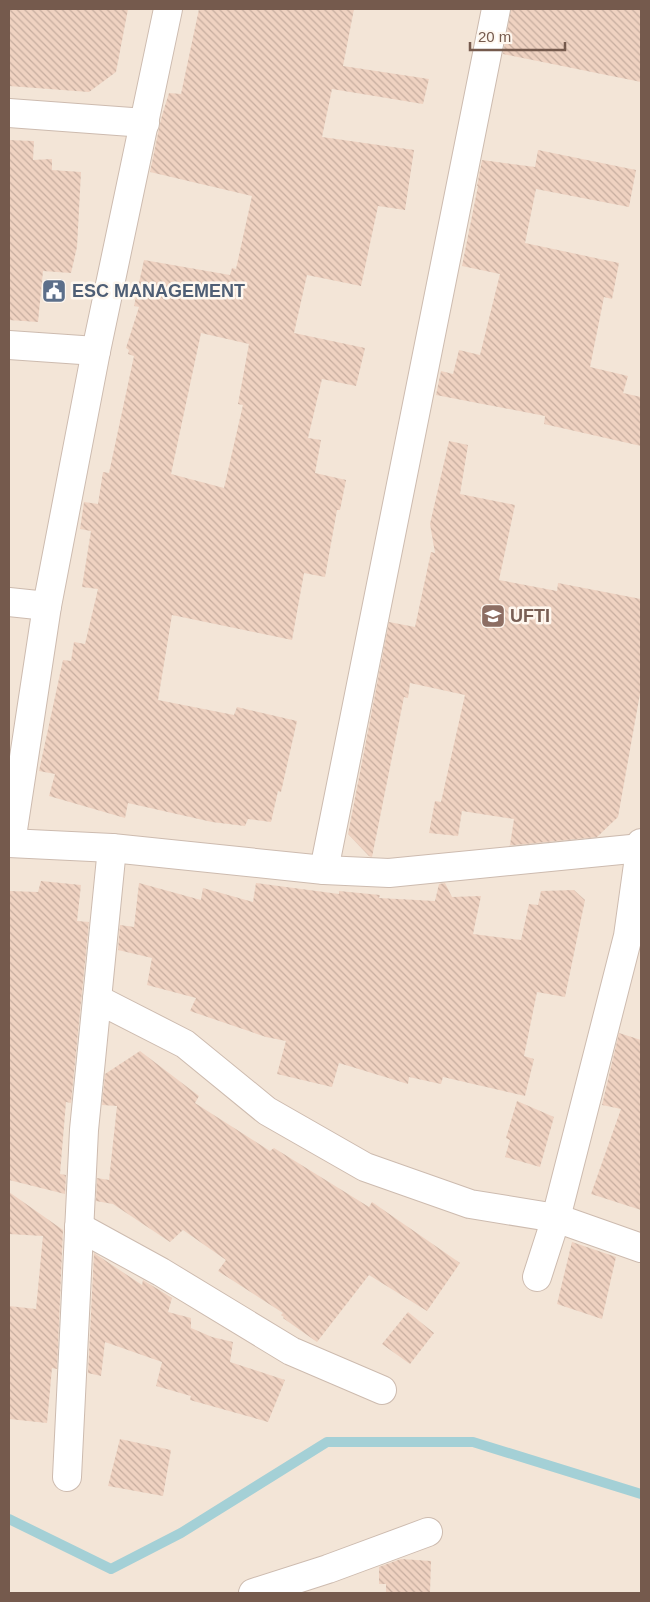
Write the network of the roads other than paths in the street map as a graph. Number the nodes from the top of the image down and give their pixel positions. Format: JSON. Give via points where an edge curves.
{"nodes":[{"id":1,"x":168,"y":9,"type":"edge"},
{"id":2,"x":496,"y":9,"type":"edge"},
{"id":3,"x":9,"y":113,"type":"edge"},
{"id":4,"x":145,"y":123,"type":"junction"},
{"id":5,"x":9,"y":345,"type":"edge"},
{"id":6,"x":96,"y":351,"type":"junction"},
{"id":7,"x":9,"y":602,"type":"edge"},
{"id":8,"x":47,"y":606,"type":"junction"},
{"id":9,"x":10,"y":843,"type":"edge"},
{"id":10,"x":641,"y":847,"type":"edge"},
{"id":11,"x":112,"y":848,"type":"junction"},
{"id":12,"x":324,"y":870,"type":"junction"},
{"id":13,"x":635,"y":938,"type":"edge"},
{"id":14,"x":97,"y":999,"type":"junction"},
{"id":15,"x":556,"y":1218,"type":"junction"},
{"id":16,"x":79,"y":1227,"type":"junction"},
{"id":17,"x":641,"y":1248,"type":"edge"},
{"id":18,"x":537,"y":1277,"type":"dead end"},
{"id":19,"x":382,"y":1390,"type":"dead end"},
{"id":20,"x":67,"y":1477,"type":"dead end"},
{"id":21,"x":428,"y":1532,"type":"dead end"},
{"id":22,"x":253,"y":1593,"type":"edge"}],
"edges":[{"from":1,"to":4,"type":"street"},
{"from":2,"to":12,"type":"street"},
{"from":3,"to":4,"type":"street"},
{"from":4,"to":6,"type":"street"},
{"from":5,"to":6,"type":"street"},
{"from":6,"to":8,"type":"street"},
{"from":7,"to":8,"type":"street"},
{"from":8,"to":9,"type":"street"},
{"from":9,"to":11,"type":"street"},
{"from":10,"to":12,"type":"street","via":[[389,873]]},
{"from":10,"to":13,"type":"street"},
{"from":11,"to":12,"type":"street"},
{"from":11,"to":14,"type":"street"},
{"from":13,"to":15,"type":"street"},
{"from":14,"to":15,"type":"street","via":[[185,1044],[267,1111],[365,1167],[470,1204]]},
{"from":14,"to":16,"type":"street","via":[[84,1130]]},
{"from":15,"to":17,"type":"street"},
{"from":15,"to":18,"type":"street"},
{"from":16,"to":19,"type":"street","via":[[161,1272],[291,1351]]},
{"from":16,"to":20,"type":"street"},
{"from":21,"to":22,"type":"street"}]}
